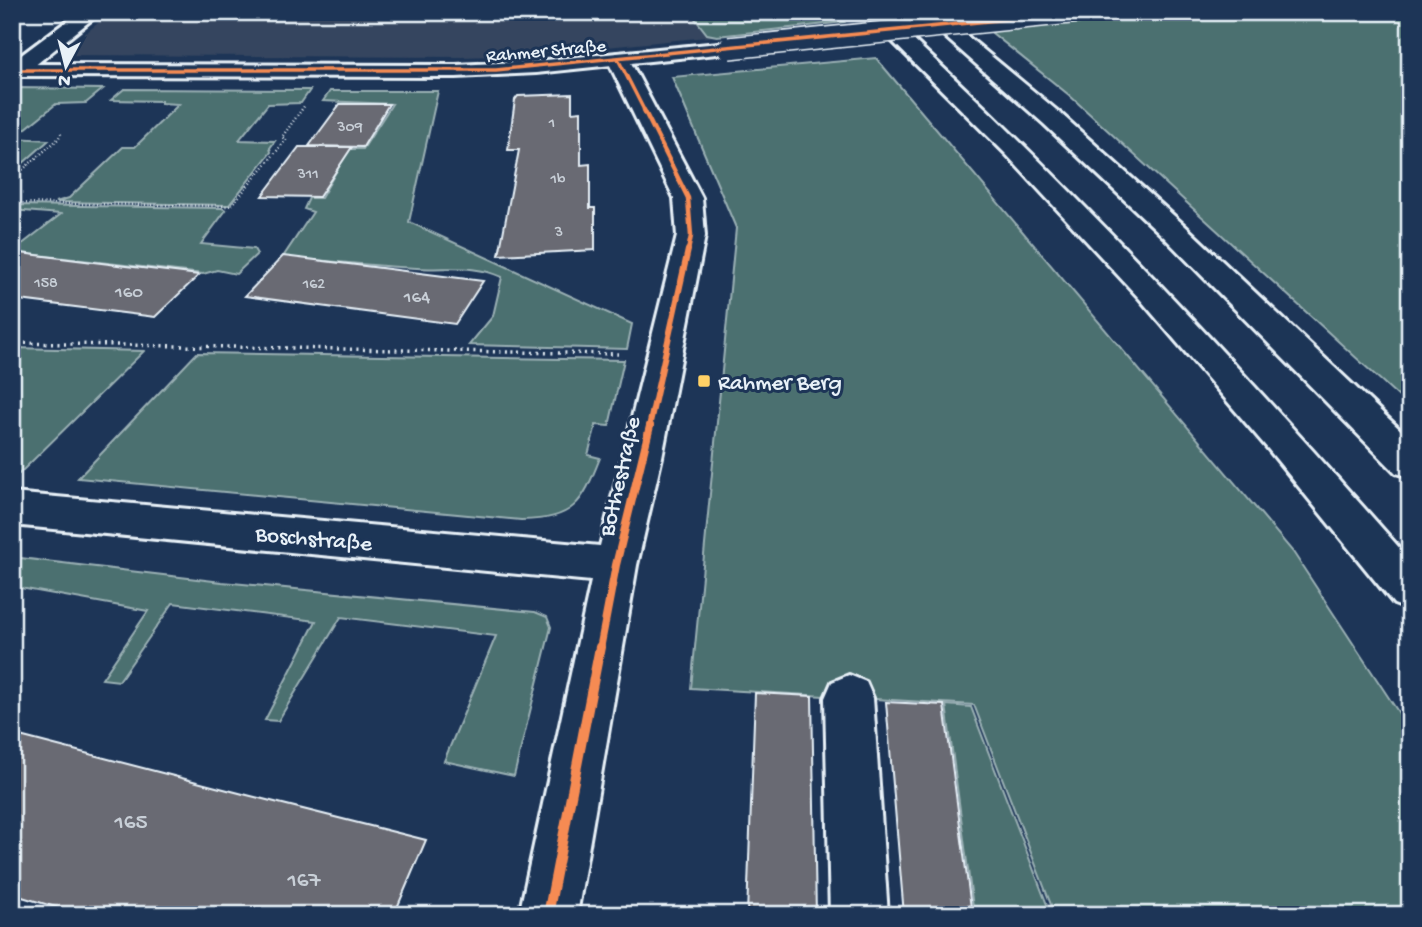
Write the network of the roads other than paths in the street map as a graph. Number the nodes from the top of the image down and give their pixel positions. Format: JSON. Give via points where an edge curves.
{"nodes":[{"id":1,"x":92,"y":12,"type":"edge"},
{"id":2,"x":872,"y":12,"type":"edge"},
{"id":3,"x":926,"y":12,"type":"edge"},
{"id":4,"x":1080,"y":12,"type":"edge"},
{"id":5,"x":618,"y":59,"type":"junction"},
{"id":6,"x":13,"y":70,"type":"edge"},
{"id":7,"x":1410,"y":463,"type":"edge"},
{"id":8,"x":12,"y":509,"type":"edge"},
{"id":9,"x":616,"y":565,"type":"junction"},
{"id":10,"x":1410,"y":591,"type":"edge"},
{"id":11,"x":849,"y":698,"type":"dead end"},
{"id":12,"x":548,"y":915,"type":"edge"},
{"id":13,"x":859,"y":915,"type":"edge"}],
"edges":[{"from":1,"to":6,"type":"main road"},
{"from":2,"to":10,"type":"main road","via":[[1016,148],[1146,287]]},
{"from":3,"to":7,"type":"main road","via":[[1152,209]]},
{"from":4,"to":5,"type":"main road","name":"Rahmer Straße","bridge":true},
{"from":5,"to":6,"type":"main road","name":"Rahmer Straße","via":[[456,71]]},
{"from":5,"to":9,"type":"main road","name":"Bothestraße","via":[[688,198],[691,236]]},
{"from":8,"to":9,"type":"main road","name":"Boschstraße"},
{"from":9,"to":12,"type":"main road","name":"Bothestraße"},
{"from":11,"to":13,"type":"main road"}]}
